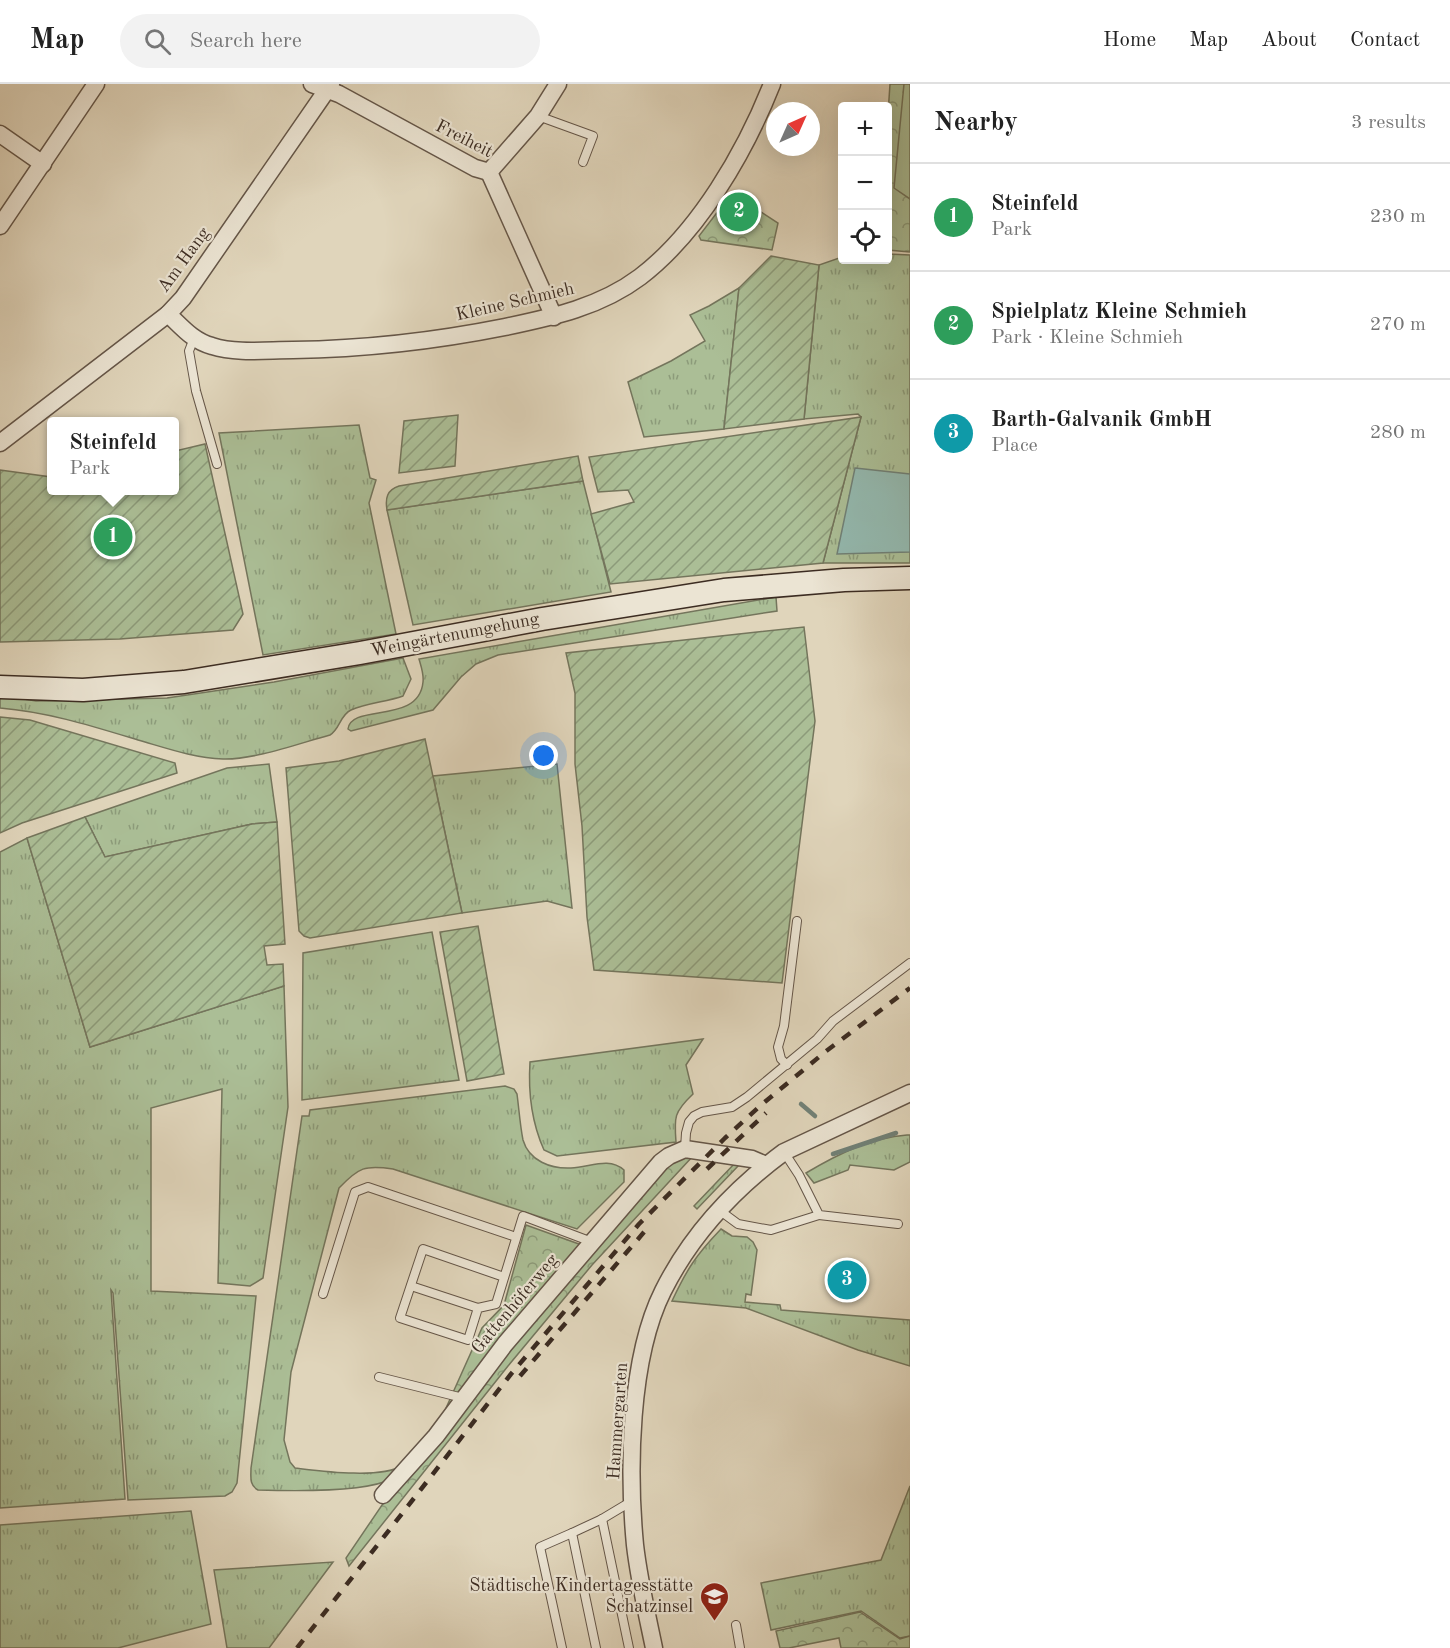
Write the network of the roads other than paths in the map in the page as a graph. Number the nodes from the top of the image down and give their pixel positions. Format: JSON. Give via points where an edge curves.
{"nodes":[{"id":1,"x":96,"y":84,"type":"edge"},
{"id":2,"x":558,"y":84,"type":"edge"},
{"id":3,"x":772,"y":84,"type":"edge"},
{"id":4,"x":323,"y":86,"type":"edge"},
{"id":5,"x":538,"y":116,"type":"junction"},
{"id":6,"x":0,"y":134,"type":"edge"},
{"id":7,"x":583,"y":162,"type":"dead end"},
{"id":8,"x":43,"y":164,"type":"junction"},
{"id":9,"x":489,"y":172,"type":"junction"},
{"id":10,"x":0,"y":226,"type":"edge"},
{"id":11,"x":168,"y":314,"type":"junction"},
{"id":12,"x":554,"y":316,"type":"junction"},
{"id":13,"x":194,"y":339,"type":"junction"},
{"id":14,"x":0,"y":443,"type":"edge"},
{"id":15,"x":217,"y":464,"type":"dead end"},
{"id":16,"x":910,"y":579,"type":"edge"},
{"id":17,"x":0,"y":687,"type":"edge"},
{"id":18,"x":797,"y":921,"type":"dead end"},
{"id":19,"x":910,"y":963,"type":"edge"},
{"id":20,"x":787,"y":1065,"type":"junction"},
{"id":21,"x":910,"y":1093,"type":"edge"},
{"id":22,"x":685,"y":1149,"type":"junction"},
{"id":23,"x":784,"y":1152,"type":"junction"},
{"id":24,"x":766,"y":1165,"type":"junction"},
{"id":25,"x":718,"y":1210,"type":"junction"},
{"id":26,"x":819,"y":1215,"type":"junction"},
{"id":27,"x":898,"y":1224,"type":"dead end"},
{"id":28,"x":516,"y":1237,"type":"junction"},
{"id":29,"x":592,"y":1242,"type":"junction"},
{"id":30,"x":504,"y":1277,"type":"junction"},
{"id":31,"x":411,"y":1286,"type":"junction"},
{"id":32,"x":323,"y":1294,"type":"dead end"},
{"id":33,"x":478,"y":1308,"type":"junction"},
{"id":34,"x":379,"y":1377,"type":"dead end"},
{"id":35,"x":463,"y":1398,"type":"junction"},
{"id":36,"x":383,"y":1495,"type":"dead end"},
{"id":37,"x":633,"y":1501,"type":"junction"},
{"id":38,"x":602,"y":1519,"type":"junction"},
{"id":39,"x":572,"y":1533,"type":"junction"},
{"id":40,"x":736,"y":1625,"type":"dead end"},
{"id":41,"x":561,"y":1648,"type":"edge"},
{"id":42,"x":596,"y":1648,"type":"edge"},
{"id":43,"x":629,"y":1648,"type":"edge"},
{"id":44,"x":654,"y":1648,"type":"edge"},
{"id":45,"x":740,"y":1648,"type":"edge"}],
"edges":[{"from":1,"to":8,"type":"street"},
{"from":2,"to":5,"type":"street"},
{"from":3,"to":12,"type":"street","name":"Kleine Schmieh","via":[[723,181],[657,262],[615,293]]},
{"from":4,"to":9,"type":"street","name":"Freiheit"},
{"from":4,"to":11,"type":"street","name":"Am Hang","via":[[183,298]]},
{"from":5,"to":7,"type":"lane","via":[[594,136]]},
{"from":5,"to":9,"type":"street"},
{"from":6,"to":8,"type":"street"},
{"from":8,"to":10,"type":"street"},
{"from":9,"to":12,"type":"street","name":"Freiheit"},
{"from":11,"to":13,"type":"street","name":"Kleine Schmieh"},
{"from":11,"to":14,"type":"street","name":"Am Hang"},
{"from":12,"to":13,"type":"street","name":"Kleine Schmieh","via":[[464,335],[330,349],[236,350]]},
{"from":13,"to":15,"type":"lane","via":[[189,351],[196,391]]},
{"from":16,"to":17,"type":"main road","name":"Weingärtenumgehung","via":[[724,590],[162,685],[83,690]]},
{"from":18,"to":20,"type":"lane","via":[[778,1047]]},
{"from":19,"to":20,"type":"lane","via":[[833,1021]]},
{"from":20,"to":22,"type":"lane","via":[[732,1107],[694,1116],[689,1122]]},
{"from":21,"to":23,"type":"street"},
{"from":22,"to":24,"type":"street","via":[[752,1159]]},
{"from":22,"to":29,"type":"street","name":"Gattenhöferweg","via":[[661,1162]]},
{"from":23,"to":24,"type":"street"},
{"from":23,"to":26,"type":"lane"},
{"from":24,"to":25,"type":"street","name":"Hammergarten"},
{"from":25,"to":26,"type":"lane","via":[[738,1224],[771,1230]]},
{"from":25,"to":37,"type":"street","name":"Hammergarten","via":[[691,1243],[662,1291],[647,1334],[637,1379]]},
{"from":26,"to":27,"type":"lane"},
{"from":28,"to":29,"type":"lane","via":[[523,1215]]},
{"from":28,"to":30,"type":"lane"},
{"from":28,"to":32,"type":"lane","via":[[368,1187],[355,1192]]},
{"from":29,"to":35,"type":"street","name":"Gattenhöferweg"},
{"from":30,"to":31,"type":"lane","via":[[423,1249]]},
{"from":30,"to":33,"type":"lane","via":[[496,1304]]},
{"from":31,"to":33,"type":"lane"},
{"from":31,"to":33,"type":"lane","via":[[400,1318],[468,1340]]},
{"from":34,"to":35,"type":"lane"},
{"from":35,"to":36,"type":"street","name":"Gattenhöferweg","via":[[436,1436]]},
{"from":37,"to":38,"type":"lane"},
{"from":37,"to":44,"type":"street","name":"Hammergarten","via":[[635,1547]]},
{"from":38,"to":39,"type":"lane"},
{"from":38,"to":43,"type":"lane"},
{"from":39,"to":41,"type":"lane","via":[[540,1547]]},
{"from":39,"to":42,"type":"lane"},
{"from":40,"to":45,"type":"lane"}]}
